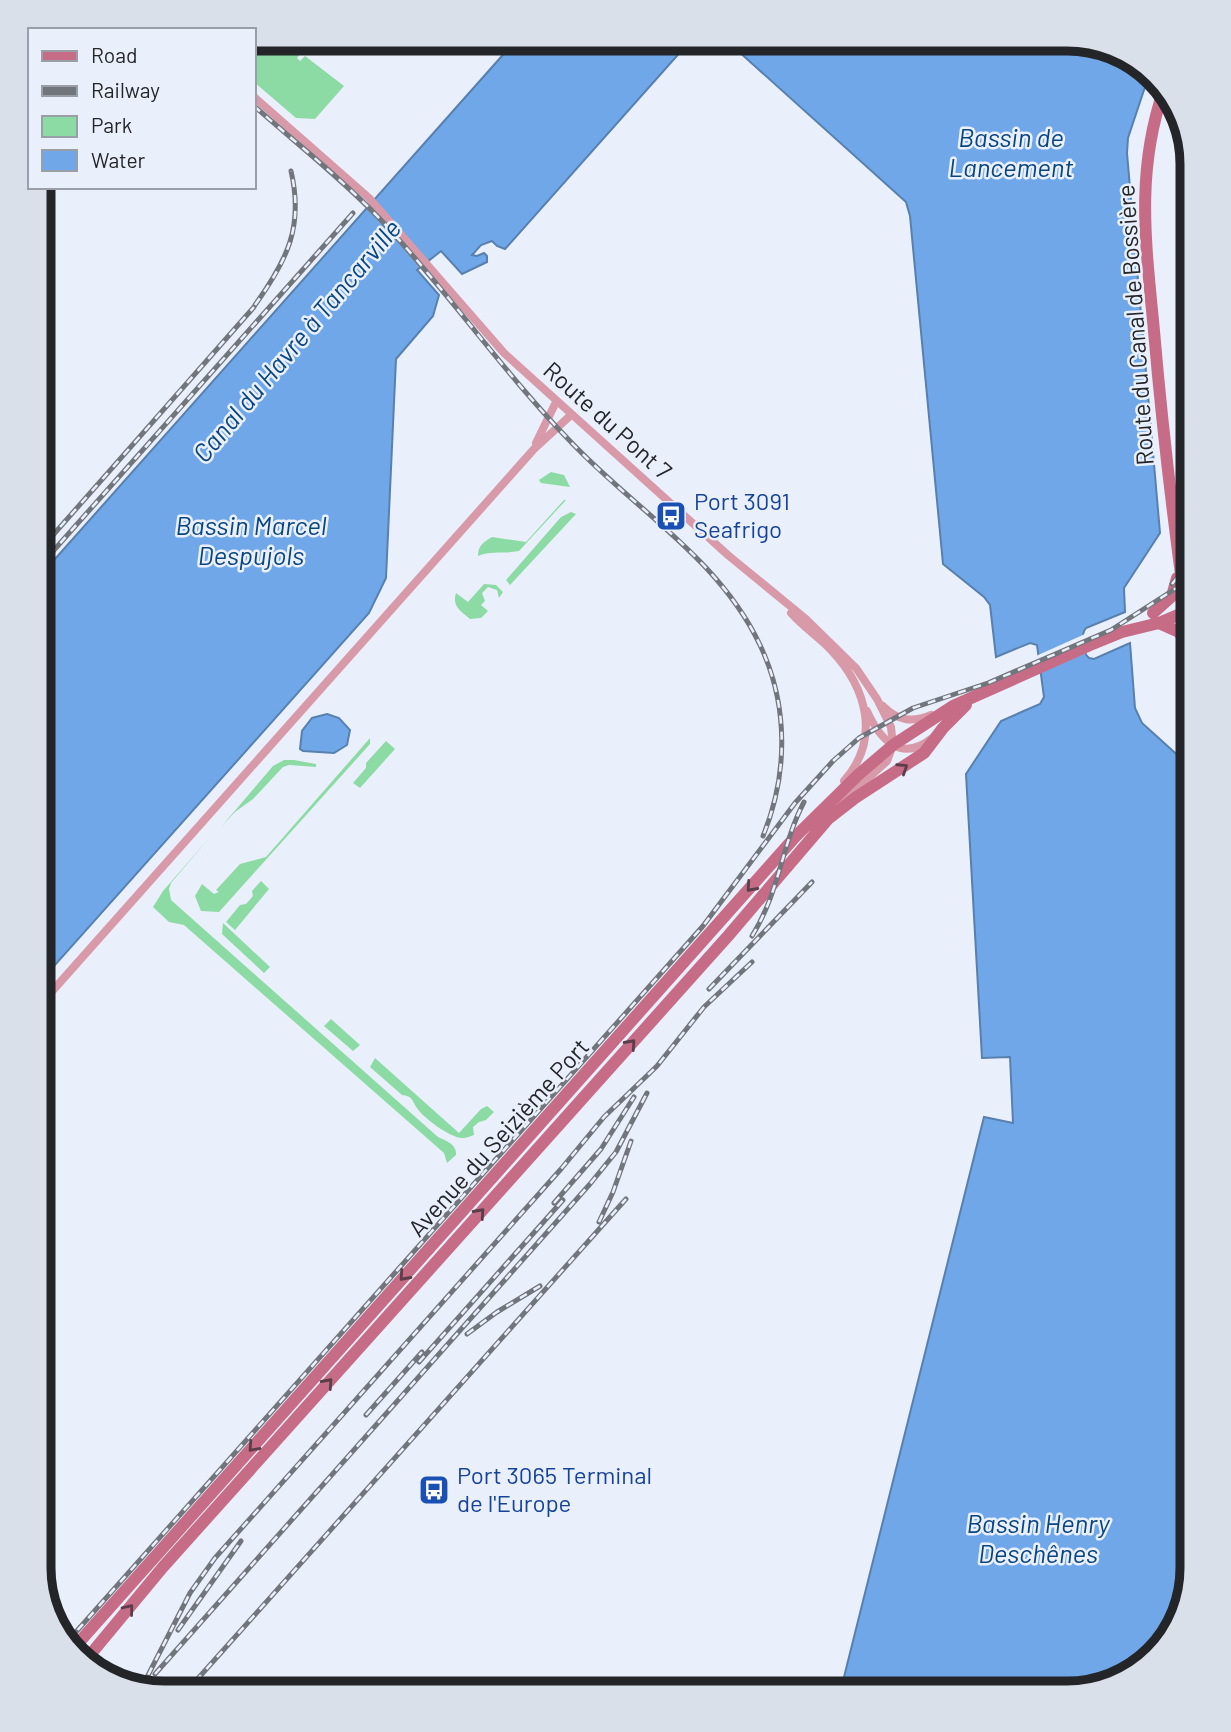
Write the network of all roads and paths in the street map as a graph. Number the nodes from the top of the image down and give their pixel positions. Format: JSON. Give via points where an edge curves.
{"nodes":[{"id":1,"x":256,"y":99,"type":"edge"},
{"id":2,"x":1161,"y":101,"type":"edge"},
{"id":3,"x":556,"y":402,"type":"junction"},
{"id":4,"x":571,"y":415,"type":"junction"},
{"id":5,"x":534,"y":449,"type":"junction"},
{"id":6,"x":1180,"y":500,"type":"edge"},
{"id":7,"x":1172,"y":501,"type":"junction"},
{"id":8,"x":1180,"y":532,"type":"edge"},
{"id":9,"x":1180,"y":549,"type":"edge"},
{"id":10,"x":778,"y":598,"type":"junction"},
{"id":11,"x":1180,"y":607,"type":"edge"},
{"id":12,"x":1156,"y":618,"type":"junction"},
{"id":13,"x":1180,"y":634,"type":"edge"},
{"id":14,"x":986,"y":691,"type":"junction"},
{"id":15,"x":859,"y":696,"type":"junction"},
{"id":16,"x":877,"y":699,"type":"junction"},
{"id":17,"x":966,"y":699,"type":"junction"},
{"id":18,"x":943,"y":728,"type":"junction"},
{"id":19,"x":894,"y":745,"type":"junction"},
{"id":20,"x":828,"y":819,"type":"junction"},
{"id":21,"x":796,"y":836,"type":"junction"},
{"id":22,"x":51,"y":992,"type":"edge"},
{"id":23,"x":79,"y":1642,"type":"edge"},
{"id":24,"x":91,"y":1654,"type":"edge"}],
"edges":[{"from":1,"to":3,"type":"street","name":"Route du Pont 7","via":[[369,198],[504,353]]},
{"from":2,"to":7,"type":"main road","name":"Route du Canal de Bossière","via":[[1148,148],[1144,207]]},
{"from":3,"to":4,"type":"street","name":"Route du Pont 7"},
{"from":3,"to":5,"type":"street"},
{"from":4,"to":5,"type":"street"},
{"from":4,"to":10,"type":"street","name":"Route du Pont 7"},
{"from":5,"to":22,"type":"street"},
{"from":6,"to":7,"type":"street"},
{"from":7,"to":8,"type":"main road","name":"Route du Canal de Bossière"},
{"from":7,"to":9,"type":"main road","name":"Route du Canal de Bossière"},
{"from":7,"to":12,"type":"main road","via":[[1176,587]]},
{"from":10,"to":15,"type":"street","via":[[841,662]]},
{"from":10,"to":16,"type":"street","via":[[841,652]]},
{"from":11,"to":12,"type":"main road","name":"Avenue du Seizième Port"},
{"from":12,"to":13,"type":"main road"},
{"from":12,"to":14,"type":"main road","name":"Avenue du Seizième Port"},
{"from":14,"to":17,"type":"main road","name":"Avenue du Seizième Port"},
{"from":14,"to":18,"type":"main road","name":"Avenue du Seizième Port"},
{"from":15,"to":19,"type":"street","via":[[877,732]]},
{"from":15,"to":21,"type":"street","via":[[866,729],[862,754]]},
{"from":16,"to":17,"type":"street","via":[[895,717],[909,721]]},
{"from":16,"to":19,"type":"street"},
{"from":17,"to":19,"type":"main road","name":"Avenue du Seizième Port"},
{"from":18,"to":19,"type":"street","via":[[920,746]]},
{"from":20,"to":18,"type":"main road","name":"Avenue du Seizième Port","one_way":true,"via":[[916,760]]},
{"from":19,"to":20,"type":"street","via":[[887,761]]},
{"from":19,"to":21,"type":"main road","name":"Avenue du Seizième Port"},
{"from":24,"to":20,"type":"main road","name":"Avenue du Seizième Port","one_way":true},
{"from":21,"to":23,"type":"main road","name":"Avenue du Seizième Port","one_way":true}]}
